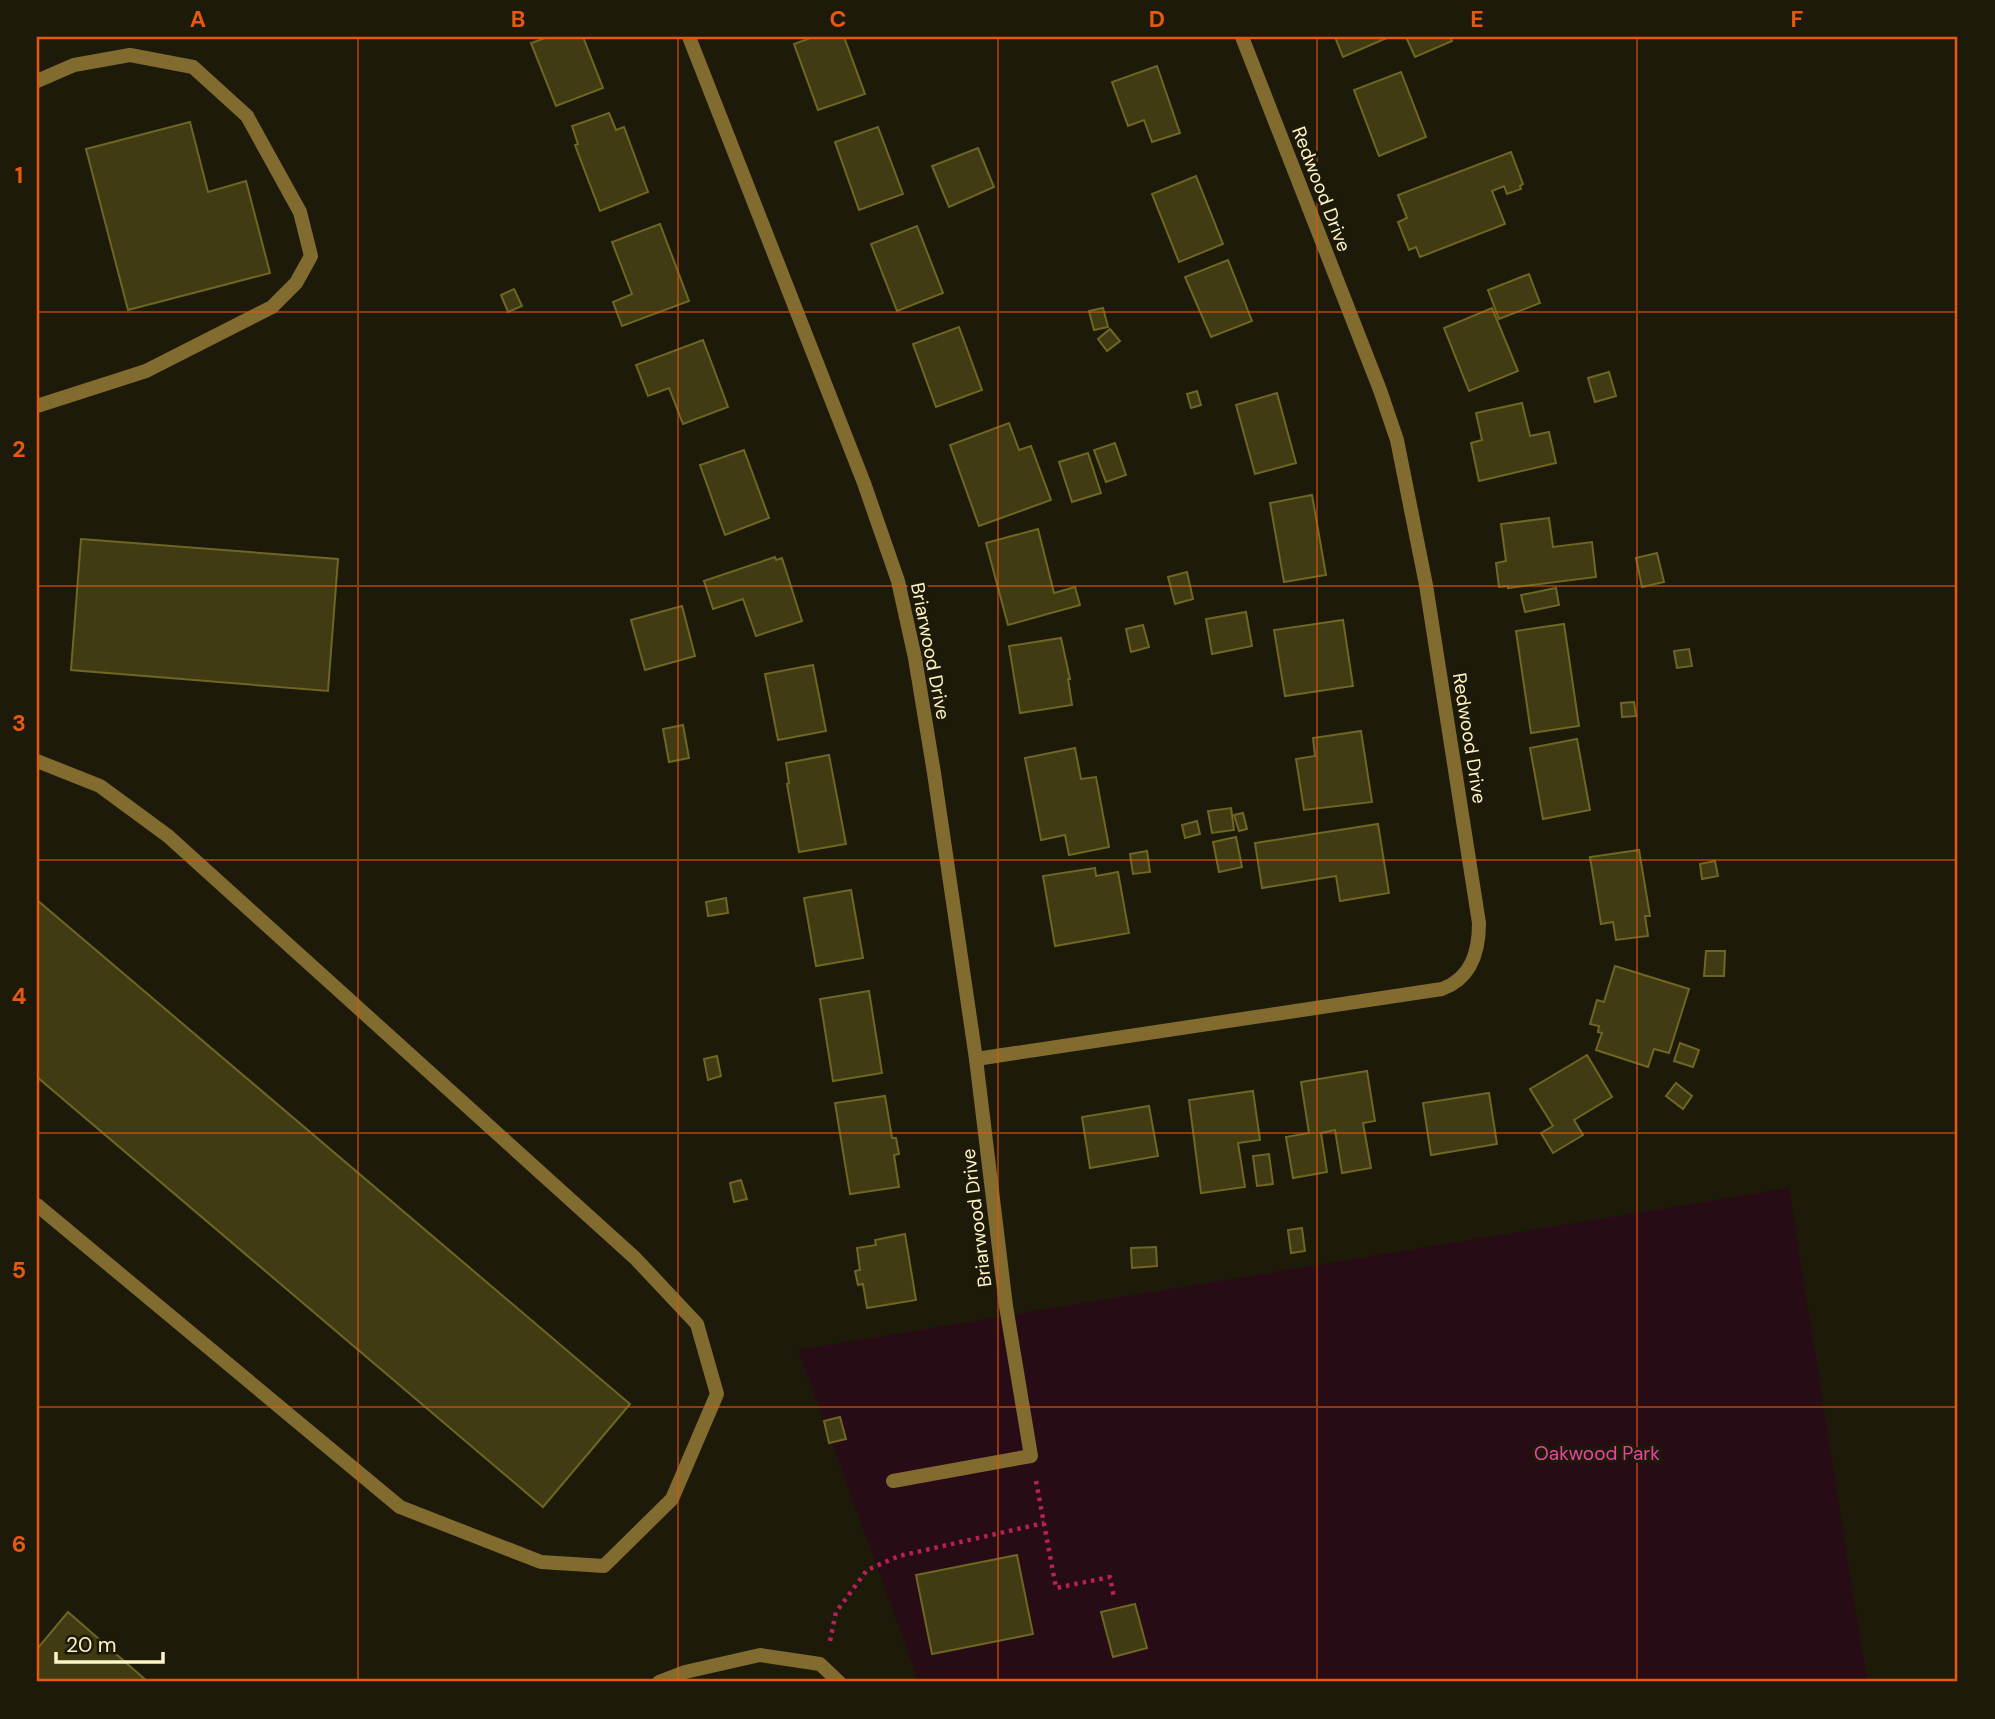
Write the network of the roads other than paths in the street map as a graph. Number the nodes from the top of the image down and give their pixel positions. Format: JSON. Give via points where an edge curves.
{"nodes":[{"id":1,"x":689,"y":37,"type":"edge"},
{"id":2,"x":1242,"y":37,"type":"edge"},
{"id":3,"x":37,"y":81,"type":"edge"},
{"id":4,"x":37,"y":406,"type":"edge"},
{"id":5,"x":37,"y":761,"type":"edge"},
{"id":6,"x":976,"y":1059,"type":"junction"},
{"id":7,"x":37,"y":1205,"type":"edge"},
{"id":8,"x":893,"y":1481,"type":"dead end"},
{"id":9,"x":659,"y":1682,"type":"edge"},
{"id":10,"x":839,"y":1682,"type":"edge"}],
"edges":[{"from":1,"to":6,"type":"street","name":"Briarwood Drive","via":[[898,581],[934,773]]},
{"from":2,"to":6,"type":"street","name":"Redwood Drive","via":[[1397,440],[1426,585],[1479,943],[1466,973],[1442,989]]},
{"from":3,"to":4,"type":"street","via":[[74,65],[130,55],[193,66],[247,116],[300,212],[311,256],[296,283],[272,307],[146,371]]},
{"from":5,"to":7,"type":"street","via":[[100,786],[168,836],[635,1258],[697,1324],[717,1394],[672,1499],[604,1566],[541,1562],[400,1507]]},
{"from":6,"to":8,"type":"street","name":"Briarwood Drive","via":[[1006,1306],[1031,1456]]},
{"from":9,"to":10,"type":"street","via":[[760,1655],[820,1664]]}]}
